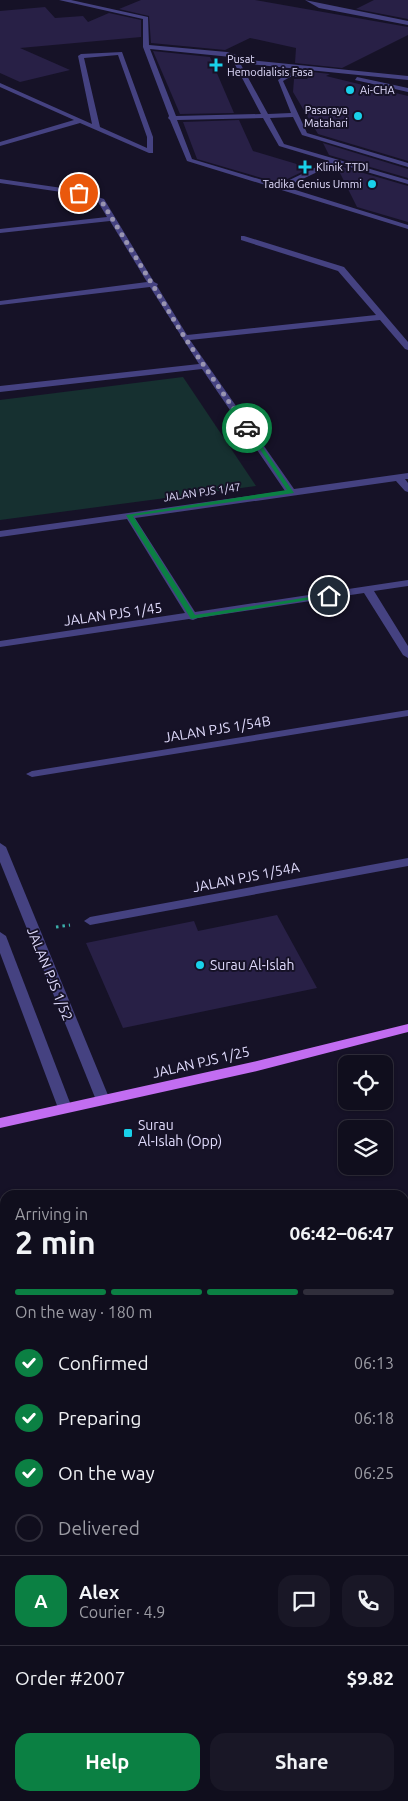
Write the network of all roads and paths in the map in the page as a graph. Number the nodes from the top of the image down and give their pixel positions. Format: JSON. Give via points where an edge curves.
{"nodes":[{"id":1,"x":62,"y":0,"type":"edge"},
{"id":2,"x":308,"y":0,"type":"edge"},
{"id":3,"x":408,"y":23,"type":"edge"},
{"id":4,"x":146,"y":47,"type":"junction"},
{"id":5,"x":236,"y":61,"type":"junction"},
{"id":6,"x":408,"y":78,"type":"edge"},
{"id":7,"x":0,"y":85,"type":"edge"},
{"id":8,"x":408,"y":90,"type":"edge"},
{"id":9,"x":263,"y":115,"type":"junction"},
{"id":10,"x":294,"y":116,"type":"junction"},
{"id":11,"x":171,"y":118,"type":"junction"},
{"id":12,"x":80,"y":121,"type":"junction"},
{"id":13,"x":98,"y":129,"type":"junction"},
{"id":14,"x":0,"y":144,"type":"edge"},
{"id":15,"x":335,"y":161,"type":"junction"},
{"id":16,"x":408,"y":165,"type":"edge"},
{"id":17,"x":0,"y":181,"type":"edge"},
{"id":18,"x":408,"y":182,"type":"edge"},
{"id":19,"x":279,"y":188,"type":"junction"},
{"id":20,"x":111,"y":219,"type":"junction"},
{"id":21,"x":408,"y":227,"type":"edge"},
{"id":22,"x":0,"y":231,"type":"edge"},
{"id":23,"x":244,"y":238,"type":"dead end"},
{"id":24,"x":154,"y":284,"type":"junction"},
{"id":25,"x":0,"y":303,"type":"edge"},
{"id":26,"x":382,"y":317,"type":"junction"},
{"id":27,"x":185,"y":338,"type":"junction"},
{"id":28,"x":408,"y":346,"type":"edge"},
{"id":29,"x":204,"y":366,"type":"junction"},
{"id":30,"x":0,"y":389,"type":"edge"},
{"id":31,"x":403,"y":476,"type":"edge"},
{"id":32,"x":408,"y":489,"type":"edge"},
{"id":33,"x":291,"y":492,"type":"junction"},
{"id":34,"x":129,"y":515,"type":"junction"},
{"id":35,"x":0,"y":534,"type":"edge"},
{"id":36,"x":408,"y":583,"type":"edge"},
{"id":37,"x":368,"y":590,"type":"junction"},
{"id":38,"x":193,"y":617,"type":"junction"},
{"id":39,"x":0,"y":644,"type":"edge"},
{"id":40,"x":408,"y":655,"type":"edge"},
{"id":41,"x":408,"y":713,"type":"edge"},
{"id":42,"x":32,"y":774,"type":"dead end"},
{"id":43,"x":0,"y":847,"type":"edge"},
{"id":44,"x":408,"y":862,"type":"edge"},
{"id":45,"x":90,"y":921,"type":"dead end"},
{"id":46,"x":0,"y":936,"type":"edge"},
{"id":47,"x":407,"y":1029,"type":"edge"},
{"id":48,"x":103,"y":1100,"type":"junction"},
{"id":49,"x":65,"y":1108,"type":"junction"},
{"id":50,"x":0,"y":1123,"type":"edge"}],
"edges":[{"from":1,"to":4,"type":"street","via":[[146,18]]},
{"from":2,"to":3,"type":"street","via":[[319,6]]},
{"from":4,"to":5,"type":"street","via":[[227,54],[234,56]]},
{"from":4,"to":11,"type":"street"},
{"from":5,"to":6,"type":"street"},
{"from":5,"to":9,"type":"street"},
{"from":7,"to":12,"type":"street"},
{"from":8,"to":10,"type":"street","via":[[360,80],[288,75],[280,81]]},
{"from":9,"to":10,"type":"street"},
{"from":9,"to":11,"type":"street"},
{"from":9,"to":15,"type":"street","via":[[281,145]]},
{"from":10,"to":16,"type":"street","via":[[308,137]]},
{"from":11,"to":19,"type":"street","via":[[189,160]]},
{"from":12,"to":13,"type":"street"},
{"from":12,"to":14,"type":"street"},
{"from":13,"to":13,"type":"street","via":[[81,56],[120,53],[150,137],[150,152]]},
{"from":15,"to":18,"type":"street"},
{"from":15,"to":19,"type":"street"},
{"from":17,"to":20,"type":"street","via":[[76,192],[102,202]]},
{"from":19,"to":21,"type":"street"},
{"from":20,"to":22,"type":"street"},
{"from":20,"to":24,"type":"street"},
{"from":23,"to":26,"type":"street","via":[[341,269]]},
{"from":24,"to":25,"type":"street"},
{"from":24,"to":27,"type":"street"},
{"from":26,"to":27,"type":"street"},
{"from":26,"to":28,"type":"street"},
{"from":27,"to":29,"type":"street"},
{"from":29,"to":30,"type":"street"},
{"from":29,"to":33,"type":"street"},
{"from":31,"to":32,"type":"street"},
{"from":31,"to":33,"type":"street","name":"JALAN PJS 1/47"},
{"from":33,"to":34,"type":"street","name":"JALAN PJS 1/47"},
{"from":34,"to":35,"type":"street","name":"JALAN PJS 1/47"},
{"from":34,"to":38,"type":"street"},
{"from":36,"to":37,"type":"street","name":"JALAN PJS 1/45"},
{"from":37,"to":38,"type":"street","name":"JALAN PJS 1/45"},
{"from":37,"to":40,"type":"street"},
{"from":38,"to":39,"type":"street","name":"JALAN PJS 1/45"},
{"from":41,"to":42,"type":"street","name":"JALAN PJS 1/54B"},
{"from":43,"to":48,"type":"street","name":"JALAN PJS 1/52"},
{"from":44,"to":45,"type":"street","name":"JALAN PJS 1/54A"},
{"from":46,"to":49,"type":"street"},
{"from":47,"to":48,"type":"main road","name":"JALAN PJS 1/25"},
{"from":48,"to":49,"type":"main road","name":"JALAN PJS 1/25"},
{"from":49,"to":50,"type":"main road","name":"JALAN PJS 1/25"}]}
